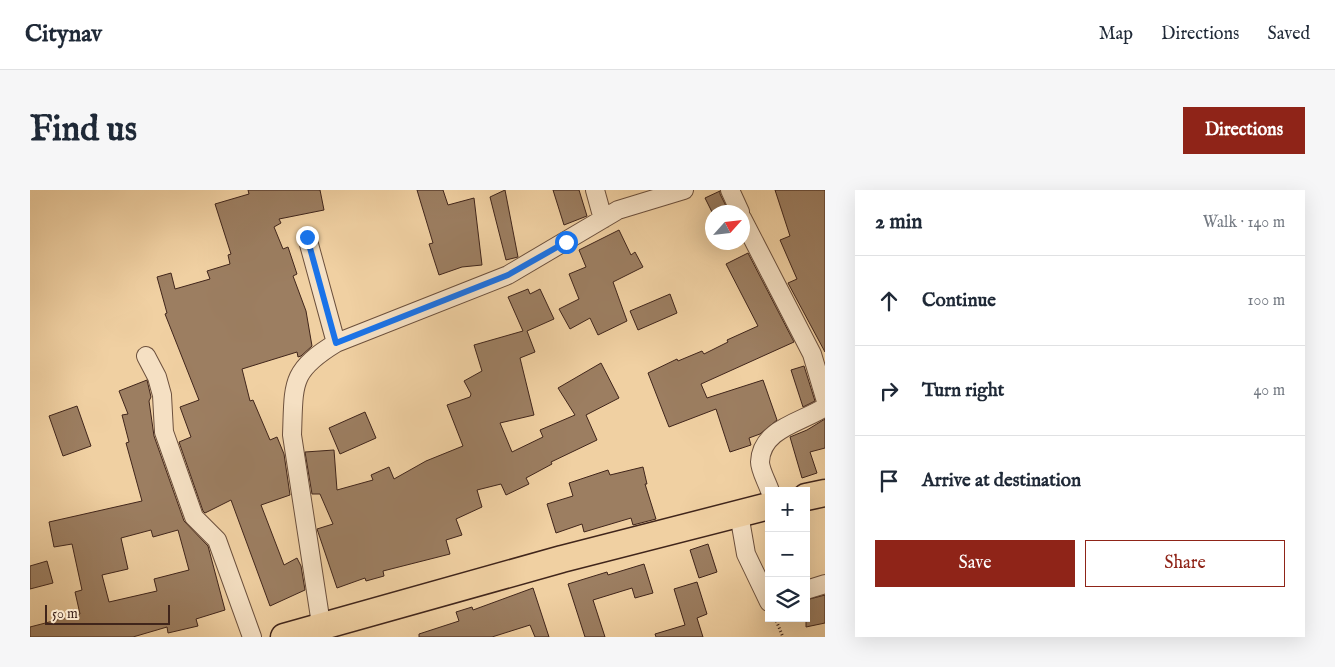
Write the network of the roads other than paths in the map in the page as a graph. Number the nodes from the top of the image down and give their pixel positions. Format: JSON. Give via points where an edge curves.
{"nodes":[{"id":1,"x":595,"y":190,"type":"edge"},
{"id":2,"x":684,"y":190,"type":"edge"},
{"id":3,"x":730,"y":190,"type":"edge"},
{"id":4,"x":737,"y":205,"type":"edge"},
{"id":5,"x":603,"y":219,"type":"junction"},
{"id":6,"x":750,"y":234,"type":"edge"},
{"id":7,"x":307,"y":237,"type":"dead end"},
{"id":8,"x":336,"y":343,"type":"junction"},
{"id":9,"x":146,"y":356,"type":"dead end"},
{"id":10,"x":825,"y":398,"type":"edge"},
{"id":11,"x":825,"y":407,"type":"edge"},
{"id":12,"x":769,"y":487,"type":"edge"},
{"id":13,"x":825,"y":493,"type":"edge"},
{"id":14,"x":810,"y":497,"type":"edge"},
{"id":15,"x":765,"y":507,"type":"edge"},
{"id":16,"x":739,"y":514,"type":"junction"},
{"id":17,"x":825,"y":584,"type":"edge"},
{"id":18,"x":810,"y":589,"type":"edge"},
{"id":19,"x":765,"y":594,"type":"edge"},
{"id":20,"x":322,"y":632,"type":"edge"},
{"id":21,"x":252,"y":637,"type":"edge"},
{"id":22,"x":284,"y":637,"type":"edge"}],
"edges":[{"from":1,"to":5,"type":"street"},
{"from":2,"to":5,"type":"street","via":[[618,210]]},
{"from":3,"to":4,"type":"street"},
{"from":5,"to":8,"type":"street","via":[[508,275]]},
{"from":6,"to":10,"type":"street","via":[[812,354]]},
{"from":7,"to":8,"type":"street"},
{"from":8,"to":20,"type":"street","via":[[312,358],[301,371],[293,403],[292,435]]},
{"from":9,"to":21,"type":"street","via":[[157,377],[162,395],[164,432],[194,517],[217,540]]},
{"from":11,"to":12,"type":"street","via":[[770,438],[763,448],[760,463]]},
{"from":13,"to":14,"type":"highway"},
{"from":15,"to":16,"type":"highway"},
{"from":16,"to":19,"type":"street","via":[[746,554]]},
{"from":16,"to":20,"type":"highway","via":[[562,559]]},
{"from":17,"to":18,"type":"street"},
{"from":20,"to":22,"type":"highway"}]}
